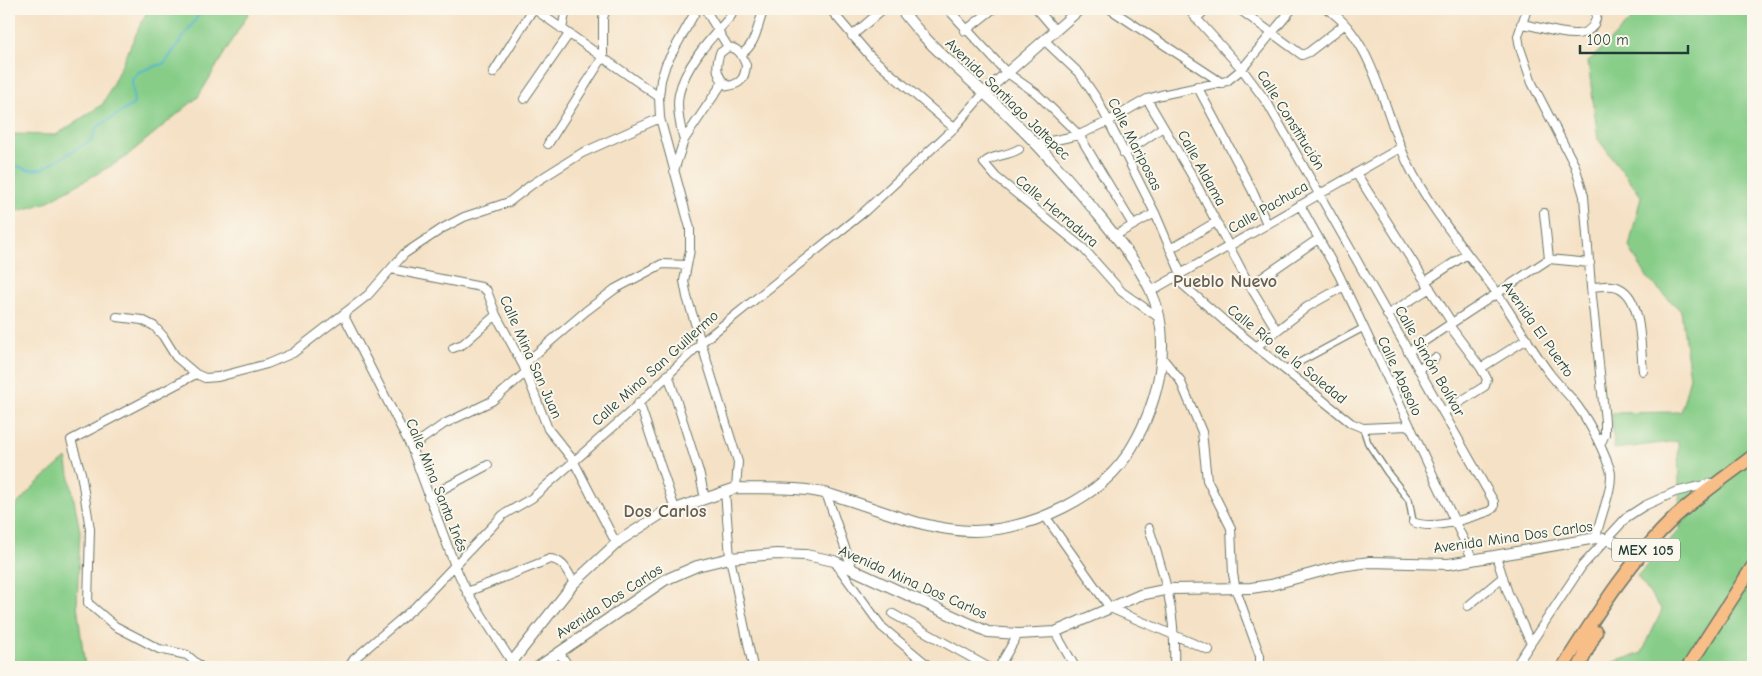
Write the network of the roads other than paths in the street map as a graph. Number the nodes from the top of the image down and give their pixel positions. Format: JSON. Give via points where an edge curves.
{"nodes":[{"id":1,"x":534,"y":9,"type":"edge"},
{"id":2,"x":566,"y":9,"type":"edge"},
{"id":3,"x":606,"y":9,"type":"edge"},
{"id":4,"x":697,"y":9,"type":"edge"},
{"id":5,"x":705,"y":9,"type":"edge"},
{"id":6,"x":734,"y":9,"type":"edge"},
{"id":7,"x":764,"y":9,"type":"edge"},
{"id":8,"x":830,"y":9,"type":"edge"},
{"id":9,"x":882,"y":9,"type":"edge"},
{"id":10,"x":948,"y":9,"type":"edge"},
{"id":11,"x":993,"y":9,"type":"edge"},
{"id":12,"x":1037,"y":9,"type":"edge"},
{"id":13,"x":1080,"y":9,"type":"edge"},
{"id":14,"x":1110,"y":9,"type":"edge"},
{"id":15,"x":1188,"y":9,"type":"edge"},
{"id":16,"x":1206,"y":9,"type":"edge"},
{"id":17,"x":1239,"y":9,"type":"edge"},
{"id":18,"x":1292,"y":9,"type":"edge"},
{"id":19,"x":1327,"y":9,"type":"edge"},
{"id":20,"x":1527,"y":9,"type":"edge"},
{"id":21,"x":1597,"y":9,"type":"edge"},
{"id":22,"x":907,"y":11,"type":"edge"},
{"id":23,"x":1196,"y":19,"type":"junction"},
{"id":24,"x":1521,"y":24,"type":"junction"},
{"id":25,"x":1344,"y":25,"type":"junction"},
{"id":26,"x":562,"y":30,"type":"junction"},
{"id":27,"x":1055,"y":30,"type":"junction"},
{"id":28,"x":718,"y":31,"type":"junction"},
{"id":29,"x":965,"y":31,"type":"junction"},
{"id":30,"x":1272,"y":33,"type":"junction"},
{"id":31,"x":569,"y":34,"type":"junction"},
{"id":32,"x":852,"y":36,"type":"junction"},
{"id":33,"x":1044,"y":40,"type":"junction"},
{"id":34,"x":728,"y":47,"type":"junction"},
{"id":35,"x":741,"y":54,"type":"junction"},
{"id":36,"x":603,"y":57,"type":"junction"},
{"id":37,"x":1242,"y":69,"type":"junction"},
{"id":38,"x":1006,"y":72,"type":"junction"},
{"id":39,"x":494,"y":73,"type":"dead end"},
{"id":40,"x":723,"y":82,"type":"junction"},
{"id":41,"x":1222,"y":83,"type":"junction"},
{"id":42,"x":1198,"y":86,"type":"junction"},
{"id":43,"x":984,"y":93,"type":"junction"},
{"id":44,"x":659,"y":98,"type":"junction"},
{"id":45,"x":524,"y":99,"type":"dead end"},
{"id":46,"x":1147,"y":99,"type":"junction"},
{"id":47,"x":660,"y":118,"type":"junction"},
{"id":48,"x":1107,"y":122,"type":"junction"},
{"id":49,"x":1163,"y":127,"type":"junction"},
{"id":50,"x":954,"y":128,"type":"junction"},
{"id":51,"x":1079,"y":135,"type":"junction"},
{"id":52,"x":684,"y":140,"type":"junction"},
{"id":53,"x":548,"y":144,"type":"dead end"},
{"id":54,"x":1037,"y":144,"type":"junction"},
{"id":55,"x":1400,"y":148,"type":"junction"},
{"id":56,"x":1019,"y":149,"type":"dead end"},
{"id":57,"x":1124,"y":154,"type":"junction"},
{"id":58,"x":674,"y":171,"type":"junction"},
{"id":59,"x":1356,"y":173,"type":"junction"},
{"id":60,"x":1320,"y":194,"type":"junction"},
{"id":61,"x":1300,"y":205,"type":"junction"},
{"id":62,"x":1155,"y":212,"type":"junction"},
{"id":63,"x":1544,"y":213,"type":"dead end"},
{"id":64,"x":1216,"y":222,"type":"junction"},
{"id":65,"x":1267,"y":224,"type":"junction"},
{"id":66,"x":1133,"y":225,"type":"junction"},
{"id":67,"x":1116,"y":235,"type":"junction"},
{"id":68,"x":1318,"y":239,"type":"junction"},
{"id":69,"x":1228,"y":246,"type":"junction"},
{"id":70,"x":1170,"y":250,"type":"junction"},
{"id":71,"x":1467,"y":254,"type":"junction"},
{"id":72,"x":1549,"y":259,"type":"junction"},
{"id":73,"x":1590,"y":263,"type":"junction"},
{"id":74,"x":687,"y":265,"type":"junction"},
{"id":75,"x":391,"y":269,"type":"junction"},
{"id":76,"x":1177,"y":275,"type":"junction"},
{"id":77,"x":1428,"y":284,"type":"junction"},
{"id":78,"x":1250,"y":286,"type":"junction"},
{"id":79,"x":1344,"y":286,"type":"junction"},
{"id":80,"x":1591,"y":287,"type":"junction"},
{"id":81,"x":1151,"y":291,"type":"junction"},
{"id":82,"x":1497,"y":293,"type":"junction"},
{"id":83,"x":343,"y":314,"type":"junction"},
{"id":84,"x":496,"y":315,"type":"junction"},
{"id":85,"x":1387,"y":315,"type":"junction"},
{"id":86,"x":117,"y":317,"type":"dead end"},
{"id":87,"x":1158,"y":317,"type":"junction"},
{"id":88,"x":1450,"y":324,"type":"junction"},
{"id":89,"x":1363,"y":328,"type":"junction"},
{"id":90,"x":1276,"y":329,"type":"junction"},
{"id":91,"x":1527,"y":339,"type":"junction"},
{"id":92,"x":702,"y":342,"type":"junction"},
{"id":93,"x":1256,"y":347,"type":"junction"},
{"id":94,"x":453,"y":348,"type":"dead end"},
{"id":95,"x":1408,"y":352,"type":"junction"},
{"id":96,"x":1435,"y":358,"type":"dead end"},
{"id":97,"x":1163,"y":359,"type":"junction"},
{"id":98,"x":1481,"y":368,"type":"junction"},
{"id":99,"x":524,"y":369,"type":"junction"},
{"id":100,"x":1418,"y":369,"type":"junction"},
{"id":101,"x":1285,"y":370,"type":"junction"},
{"id":102,"x":1643,"y":371,"type":"dead end"},
{"id":103,"x":196,"y":374,"type":"junction"},
{"id":104,"x":668,"y":374,"type":"junction"},
{"id":105,"x":639,"y":402,"type":"junction"},
{"id":106,"x":1444,"y":412,"type":"junction"},
{"id":107,"x":1408,"y":426,"type":"junction"},
{"id":108,"x":1363,"y":428,"type":"junction"},
{"id":109,"x":1600,"y":445,"type":"junction"},
{"id":110,"x":411,"y":447,"type":"junction"},
{"id":111,"x":1753,"y":456,"type":"edge"},
{"id":112,"x":573,"y":460,"type":"junction"},
{"id":113,"x":488,"y":465,"type":"dead end"},
{"id":114,"x":1719,"y":481,"type":"junction"},
{"id":115,"x":736,"y":488,"type":"junction"},
{"id":116,"x":724,"y":491,"type":"junction"},
{"id":117,"x":826,"y":493,"type":"junction"},
{"id":118,"x":428,"y":497,"type":"junction"},
{"id":119,"x":705,"y":499,"type":"junction"},
{"id":120,"x":676,"y":509,"type":"junction"},
{"id":121,"x":1045,"y":516,"type":"junction"},
{"id":122,"x":1413,"y":522,"type":"joint"},
{"id":123,"x":1455,"y":522,"type":"junction"},
{"id":124,"x":1149,"y":528,"type":"dead end"},
{"id":125,"x":1596,"y":538,"type":"junction"},
{"id":126,"x":1610,"y":539,"type":"junction"},
{"id":127,"x":616,"y":544,"type":"junction"},
{"id":128,"x":1496,"y":556,"type":"junction"},
{"id":129,"x":730,"y":558,"type":"junction"},
{"id":130,"x":1638,"y":558,"type":"junction"},
{"id":131,"x":1473,"y":560,"type":"junction"},
{"id":132,"x":834,"y":561,"type":"junction"},
{"id":133,"x":455,"y":566,"type":"junction"},
{"id":134,"x":1753,"y":566,"type":"edge"},
{"id":135,"x":852,"y":568,"type":"junction"},
{"id":136,"x":1503,"y":577,"type":"junction"},
{"id":137,"x":574,"y":583,"type":"junction"},
{"id":138,"x":1616,"y":586,"type":"junction"},
{"id":139,"x":1169,"y":589,"type":"junction"},
{"id":140,"x":1236,"y":590,"type":"junction"},
{"id":141,"x":467,"y":592,"type":"junction"},
{"id":142,"x":1468,"y":606,"type":"dead end"},
{"id":143,"x":1110,"y":608,"type":"junction"},
{"id":144,"x":893,"y":614,"type":"dead end"},
{"id":145,"x":1055,"y":632,"type":"junction"},
{"id":146,"x":1018,"y":634,"type":"junction"},
{"id":147,"x":1175,"y":635,"type":"junction"},
{"id":148,"x":1530,"y":641,"type":"junction"},
{"id":149,"x":1209,"y":650,"type":"dead end"},
{"id":150,"x":559,"y":652,"type":"junction"},
{"id":151,"x":510,"y":665,"type":"edge"},
{"id":152,"x":201,"y":667,"type":"edge"},
{"id":153,"x":349,"y":667,"type":"edge"},
{"id":154,"x":538,"y":667,"type":"edge"},
{"id":155,"x":569,"y":667,"type":"edge"},
{"id":156,"x":753,"y":667,"type":"edge"},
{"id":157,"x":930,"y":667,"type":"edge"},
{"id":158,"x":988,"y":667,"type":"edge"},
{"id":159,"x":1000,"y":667,"type":"edge"},
{"id":160,"x":1075,"y":667,"type":"edge"},
{"id":161,"x":1174,"y":667,"type":"edge"},
{"id":162,"x":1260,"y":667,"type":"edge"},
{"id":163,"x":1515,"y":667,"type":"edge"},
{"id":164,"x":1563,"y":667,"type":"edge"},
{"id":165,"x":1579,"y":667,"type":"edge"},
{"id":166,"x":1688,"y":667,"type":"edge"}],
"edges":[{"from":1,"to":26,"type":"street"},
{"from":1,"to":39,"type":"street"},
{"from":2,"to":26,"type":"street"},
{"from":3,"to":36,"type":"street"},
{"from":4,"to":44,"type":"street","via":[[666,64],[660,80]]},
{"from":5,"to":28,"type":"street"},
{"from":6,"to":28,"type":"street"},
{"from":7,"to":35,"type":"street","via":[[756,35],[747,51]]},
{"from":8,"to":32,"type":"street"},
{"from":9,"to":32,"type":"street"},
{"from":10,"to":29,"type":"street"},
{"from":11,"to":29,"type":"street"},
{"from":12,"to":27,"type":"street"},
{"from":13,"to":27,"type":"street"},
{"from":14,"to":41,"type":"street"},
{"from":15,"to":23,"type":"street","name":"Calle Constitución"},
{"from":16,"to":23,"type":"street"},
{"from":17,"to":30,"type":"street"},
{"from":18,"to":30,"type":"street"},
{"from":19,"to":25,"type":"street","name":"Avenida El Puerto"},
{"from":20,"to":24,"type":"street"},
{"from":21,"to":24,"type":"street","via":[[1597,20],[1582,34],[1566,34]]},
{"from":22,"to":43,"type":"street","name":"Avenida Santiago Jaltepec","via":[[936,50]]},
{"from":23,"to":37,"type":"street","name":"Calle Constitución"},
{"from":24,"to":73,"type":"street","via":[[1519,42],[1532,83],[1575,166],[1582,188]]},
{"from":25,"to":30,"type":"street","via":[[1302,55]]},
{"from":25,"to":55,"type":"street","name":"Avenida El Puerto","via":[[1370,63]]},
{"from":26,"to":31,"type":"street"},
{"from":27,"to":33,"type":"street"},
{"from":28,"to":34,"type":"street"},
{"from":28,"to":52,"type":"street","via":[[690,68],[679,93],[679,120]]},
{"from":29,"to":38,"type":"street"},
{"from":30,"to":37,"type":"street"},
{"from":31,"to":36,"type":"street"},
{"from":31,"to":45,"type":"street"},
{"from":32,"to":50,"type":"street","via":[[870,56]]},
{"from":33,"to":38,"type":"street"},
{"from":33,"to":48,"type":"street","name":"Calle Mariposas","via":[[1080,74],[1097,99]]},
{"from":34,"to":35,"type":"street"},
{"from":34,"to":40,"type":"street","via":[[720,52],[718,59],[717,70]]},
{"from":35,"to":40,"type":"street","via":[[746,66],[742,80],[728,86]]},
{"from":36,"to":44,"type":"street"},
{"from":36,"to":53,"type":"street"},
{"from":37,"to":41,"type":"street"},
{"from":37,"to":60,"type":"street","name":"Calle Constitución","via":[[1268,104]]},
{"from":38,"to":43,"type":"street"},
{"from":38,"to":51,"type":"street","via":[[1036,93]]},
{"from":40,"to":52,"type":"street"},
{"from":41,"to":42,"type":"street"},
{"from":42,"to":46,"type":"street"},
{"from":42,"to":65,"type":"street"},
{"from":43,"to":50,"type":"street","name":"Calle Mina San Guillermo"},
{"from":43,"to":54,"type":"street","name":"Avenida Santiago Jaltepec"},
{"from":44,"to":47,"type":"street"},
{"from":46,"to":48,"type":"street"},
{"from":46,"to":49,"type":"street","name":"Calle Aldama"},
{"from":47,"to":58,"type":"street"},
{"from":47,"to":75,"type":"street","via":[[582,153],[509,202],[464,217],[443,228],[404,254]]},
{"from":48,"to":51,"type":"street"},
{"from":48,"to":57,"type":"street","name":"Calle Mariposas"},
{"from":49,"to":57,"type":"street"},
{"from":49,"to":64,"type":"street","name":"Calle Aldama"},
{"from":50,"to":92,"type":"street","name":"Calle Mina San Guillermo","via":[[864,212]]},
{"from":51,"to":54,"type":"street"},
{"from":51,"to":66,"type":"street"},
{"from":52,"to":58,"type":"street"},
{"from":54,"to":67,"type":"street","name":"Avenida Santiago Jaltepec"},
{"from":55,"to":59,"type":"street","name":"Calle Pachuca"},
{"from":55,"to":71,"type":"street","name":"Avenida El Puerto","via":[[1412,173]]},
{"from":56,"to":87,"type":"street","name":"Calle Herradura","via":[[984,163],[996,177],[1083,248],[1122,292]]},
{"from":57,"to":62,"type":"street","name":"Calle Mariposas"},
{"from":58,"to":74,"type":"street","via":[[690,228]]},
{"from":59,"to":60,"type":"street","name":"Calle Pachuca"},
{"from":59,"to":77,"type":"street"},
{"from":60,"to":61,"type":"street","name":"Calle Pachuca"},
{"from":60,"to":85,"type":"street","name":"Calle Simón Bolívar"},
{"from":61,"to":65,"type":"street","name":"Calle Pachuca"},
{"from":61,"to":68,"type":"street","name":"Calle Abasolo"},
{"from":62,"to":66,"type":"street"},
{"from":62,"to":70,"type":"street","name":"Calle Mariposas"},
{"from":63,"to":72,"type":"street"},
{"from":64,"to":69,"type":"street","name":"Calle Aldama"},
{"from":64,"to":70,"type":"street"},
{"from":65,"to":69,"type":"street","name":"Calle Pachuca"},
{"from":66,"to":67,"type":"street"},
{"from":67,"to":81,"type":"street","name":"Avenida Santiago Jaltepec"},
{"from":68,"to":78,"type":"street"},
{"from":68,"to":79,"type":"street","name":"Calle Abasolo"},
{"from":69,"to":76,"type":"street","name":"Calle Pachuca"},
{"from":69,"to":78,"type":"street","name":"Calle Aldama"},
{"from":70,"to":76,"type":"street","name":"Calle Mariposas"},
{"from":71,"to":77,"type":"street"},
{"from":71,"to":82,"type":"street","name":"Avenida El Puerto"},
{"from":72,"to":73,"type":"street"},
{"from":72,"to":82,"type":"street"},
{"from":73,"to":80,"type":"street"},
{"from":74,"to":92,"type":"street","via":[[684,281]]},
{"from":74,"to":99,"type":"street","via":[[662,264],[615,289],[586,311]]},
{"from":75,"to":83,"type":"street","via":[[368,295]]},
{"from":75,"to":84,"type":"street","name":"Calle Mina San Juan","via":[[487,291]]},
{"from":76,"to":81,"type":"street","name":"Calle Pachuca"},
{"from":76,"to":93,"type":"street","name":"Calle Río de la Soledad"},
{"from":77,"to":85,"type":"street"},
{"from":77,"to":88,"type":"street"},
{"from":78,"to":90,"type":"street","name":"Calle Aldama"},
{"from":79,"to":89,"type":"street","name":"Calle Abasolo"},
{"from":79,"to":90,"type":"street"},
{"from":80,"to":102,"type":"street","via":[[1615,286],[1632,297]]},
{"from":80,"to":109,"type":"street","via":[[1606,434]]},
{"from":81,"to":87,"type":"street","name":"Avenida Santiago Jaltepec"},
{"from":82,"to":88,"type":"street"},
{"from":82,"to":91,"type":"street","name":"Avenida El Puerto"},
{"from":83,"to":103,"type":"street","via":[[310,342],[267,364],[218,377],[205,378]]},
{"from":83,"to":110,"type":"street","name":"Calle Mina Santa Inés"},
{"from":84,"to":94,"type":"street","via":[[463,344]]},
{"from":84,"to":99,"type":"street","name":"Calle Mina San Juan"},
{"from":85,"to":95,"type":"street","name":"Calle Simón Bolívar"},
{"from":86,"to":103,"type":"street","via":[[142,320],[154,326],[176,357]]},
{"from":87,"to":97,"type":"street","name":"Avenida Santiago Jaltepec"},
{"from":88,"to":95,"type":"street"},
{"from":88,"to":98,"type":"street"},
{"from":89,"to":101,"type":"street"},
{"from":89,"to":107,"type":"street","name":"Calle Abasolo"},
{"from":90,"to":93,"type":"street"},
{"from":91,"to":98,"type":"street"},
{"from":91,"to":109,"type":"street","name":"Avenida El Puerto","via":[[1586,419]]},
{"from":92,"to":104,"type":"street","name":"Calle Mina San Guillermo"},
{"from":92,"to":115,"type":"street","via":[[738,462]]},
{"from":93,"to":101,"type":"street","name":"Calle Río de la Soledad"},
{"from":95,"to":100,"type":"street","name":"Calle Simón Bolívar"},
{"from":96,"to":100,"type":"street"},
{"from":97,"to":121,"type":"street","name":"Avenida Santiago Jaltepec","via":[[1148,418],[1128,456],[1092,491]]},
{"from":97,"to":140,"type":"street","via":[[1180,380],[1202,432],[1207,480],[1232,528]]},
{"from":98,"to":106,"type":"street","via":[[1487,379],[1485,386]]},
{"from":99,"to":110,"type":"street","via":[[492,401],[444,424]]},
{"from":99,"to":112,"type":"street","name":"Calle Mina San Juan","via":[[548,429]]},
{"from":100,"to":106,"type":"street","name":"Calle Simón Bolívar"},
{"from":101,"to":108,"type":"street","name":"Calle Río de la Soledad","via":[[1351,423]]},
{"from":103,"to":152,"type":"street","via":[[71,440],[81,473],[90,529],[88,603],[115,626],[159,649],[187,655]]},
{"from":104,"to":105,"type":"street","name":"Calle Mina San Guillermo"},
{"from":104,"to":119,"type":"street"},
{"from":105,"to":112,"type":"street","name":"Calle Mina San Guillermo"},
{"from":105,"to":120,"type":"street"},
{"from":106,"to":123,"type":"street","name":"Calle Simón Bolívar","via":[[1494,502],[1490,511]]},
{"from":107,"to":108,"type":"street"},
{"from":107,"to":123,"type":"street","name":"Calle Abasolo"},
{"from":108,"to":122,"type":"street","via":[[1368,443],[1409,500]]},
{"from":109,"to":125,"type":"street","name":"Avenida El Puerto","via":[[1611,472],[1612,486],[1604,502]]},
{"from":110,"to":118,"type":"street","name":"Calle Mina Santa Inés"},
{"from":111,"to":114,"type":"main road","number":"MEX 105"},
{"from":112,"to":127,"type":"street","name":"Calle Mina San Juan"},
{"from":112,"to":133,"type":"street","name":"Calle Mina San Guillermo","via":[[532,498],[503,515]]},
{"from":113,"to":118,"type":"street"},
{"from":114,"to":126,"type":"street","name":"Avenida Mina Dos Carlos","via":[[1675,492],[1644,506],[1627,517]]},
{"from":114,"to":130,"type":"main road","number":"MEX 105","via":[[1675,518]]},
{"from":115,"to":116,"type":"street","name":"Avenida Santiago Jaltepec"},
{"from":115,"to":117,"type":"street","name":"Avenida Santiago Jaltepec"},
{"from":116,"to":119,"type":"street","name":"Avenida Santiago Jaltepec"},
{"from":116,"to":129,"type":"street"},
{"from":117,"to":121,"type":"street","name":"Avenida Santiago Jaltepec","via":[[927,525],[975,531]]},
{"from":117,"to":135,"type":"street"},
{"from":118,"to":133,"type":"street","name":"Calle Mina Santa Inés"},
{"from":119,"to":120,"type":"street","name":"Avenida Santiago Jaltepec"},
{"from":120,"to":127,"type":"street","name":"Avenida Santiago Jaltepec","via":[[661,514]]},
{"from":121,"to":143,"type":"street"},
{"from":122,"to":123,"type":"street","via":[[1419,525]]},
{"from":123,"to":131,"type":"street","name":"Calle Abasolo"},
{"from":124,"to":139,"type":"street"},
{"from":125,"to":126,"type":"street","name":"Avenida Mina Dos Carlos"},
{"from":125,"to":128,"type":"street","name":"Avenida Mina Dos Carlos"},
{"from":126,"to":130,"type":"street","name":"Avenida Mina Dos Carlos","via":[[1622,544]]},
{"from":126,"to":148,"type":"street","via":[[1582,566]]},
{"from":127,"to":137,"type":"street","name":"Avenida Santiago Jaltepec"},
{"from":128,"to":131,"type":"street","name":"Avenida Mina Dos Carlos"},
{"from":128,"to":136,"type":"street"},
{"from":129,"to":132,"type":"street","name":"Avenida Mina Dos Carlos","via":[[776,554],[806,555]]},
{"from":129,"to":150,"type":"street","name":"Avenida Dos Carlos","via":[[697,566],[665,580]]},
{"from":129,"to":156,"type":"street"},
{"from":130,"to":138,"type":"main road","number":"MEX 105"},
{"from":131,"to":140,"type":"street","name":"Avenida Mina Dos Carlos","via":[[1449,564],[1370,562],[1329,568],[1271,585]]},
{"from":132,"to":135,"type":"street","name":"Avenida Mina Dos Carlos"},
{"from":132,"to":157,"type":"street","via":[[882,627]]},
{"from":133,"to":141,"type":"street","name":"Calle Mina Santa Inés"},
{"from":133,"to":153,"type":"street","name":"Calle Mina San Guillermo"},
{"from":134,"to":166,"type":"main road"},
{"from":135,"to":146,"type":"street","name":"Avenida Mina Dos Carlos","via":[[988,632]]},
{"from":136,"to":142,"type":"street"},
{"from":136,"to":148,"type":"street"},
{"from":137,"to":141,"type":"street","via":[[564,566],[550,559]]},
{"from":137,"to":151,"type":"street","name":"Avenida Santiago Jaltepec"},
{"from":138,"to":164,"type":"main road","number":"MEX 105"},
{"from":138,"to":165,"type":"main road","via":[[1610,608]]},
{"from":139,"to":140,"type":"street","name":"Avenida Mina Dos Carlos"},
{"from":139,"to":143,"type":"street","name":"Avenida Mina Dos Carlos","via":[[1140,595]]},
{"from":139,"to":147,"type":"street"},
{"from":140,"to":162,"type":"street","via":[[1260,656]]},
{"from":141,"to":151,"type":"street","name":"Calle Mina Santa Inés"},
{"from":143,"to":145,"type":"street","name":"Avenida Mina Dos Carlos"},
{"from":143,"to":147,"type":"street"},
{"from":144,"to":158,"type":"street"},
{"from":145,"to":146,"type":"street","name":"Avenida Mina Dos Carlos"},
{"from":145,"to":160,"type":"street"},
{"from":146,"to":159,"type":"street"},
{"from":147,"to":149,"type":"street"},
{"from":147,"to":161,"type":"street"},
{"from":148,"to":163,"type":"street"},
{"from":150,"to":154,"type":"street","name":"Avenida Dos Carlos"},
{"from":150,"to":155,"type":"street"}]}
